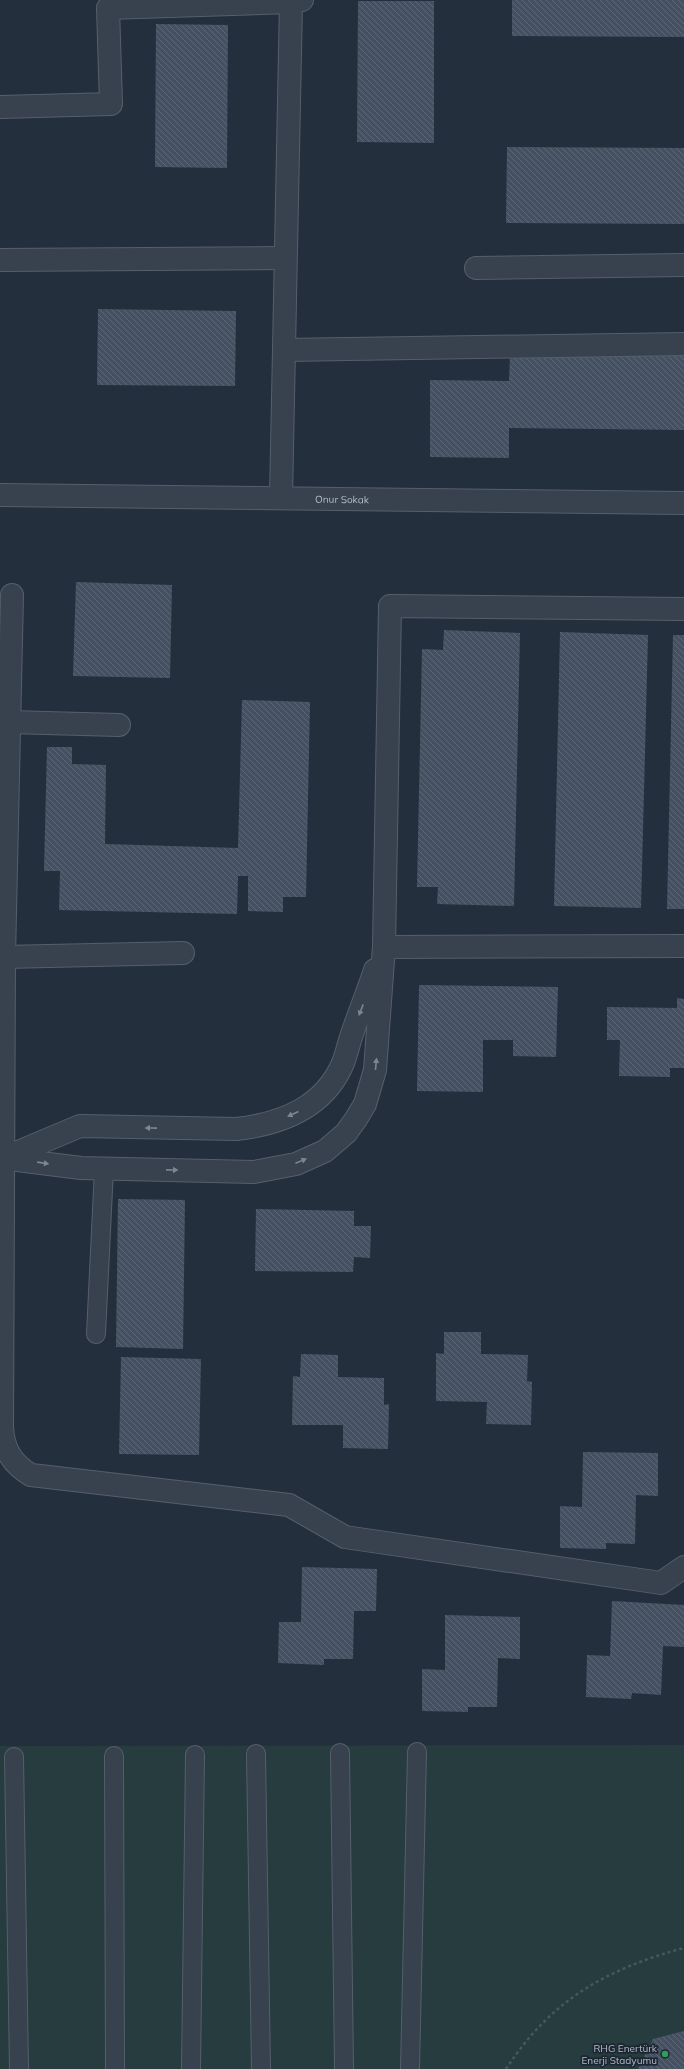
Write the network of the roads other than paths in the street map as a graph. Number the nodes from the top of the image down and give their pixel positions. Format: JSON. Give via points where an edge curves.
{"nodes":[{"id":1,"x":296,"y":1,"type":"edge"},
{"id":2,"x":0,"y":107,"type":"edge"},
{"id":3,"x":286,"y":258,"type":"junction"},
{"id":4,"x":0,"y":260,"type":"edge"},
{"id":5,"x":684,"y":265,"type":"edge"},
{"id":6,"x":476,"y":268,"type":"dead end"},
{"id":7,"x":684,"y":344,"type":"edge"},
{"id":8,"x":284,"y":350,"type":"junction"},
{"id":9,"x":0,"y":495,"type":"edge"},
{"id":10,"x":281,"y":498,"type":"junction"},
{"id":11,"x":684,"y":502,"type":"edge"},
{"id":12,"x":12,"y":595,"type":"dead end"},
{"id":13,"x":684,"y":609,"type":"edge"},
{"id":14,"x":9,"y":722,"type":"junction"},
{"id":15,"x":119,"y":724,"type":"dead end"},
{"id":16,"x":684,"y":946,"type":"edge"},
{"id":17,"x":384,"y":947,"type":"junction"},
{"id":18,"x":183,"y":953,"type":"dead end"},
{"id":19,"x":4,"y":957,"type":"junction"},
{"id":20,"x":2,"y":1158,"type":"edge"},
{"id":21,"x":104,"y":1169,"type":"junction"},
{"id":22,"x":96,"y":1334,"type":"dead end"},
{"id":23,"x":684,"y":1567,"type":"edge"},
{"id":24,"x":417,"y":1752,"type":"dead end"},
{"id":25,"x":340,"y":1753,"type":"dead end"},
{"id":26,"x":256,"y":1754,"type":"dead end"},
{"id":27,"x":195,"y":1755,"type":"dead end"},
{"id":28,"x":114,"y":1756,"type":"dead end"},
{"id":29,"x":14,"y":1757,"type":"dead end"},
{"id":30,"x":19,"y":2069,"type":"edge"},
{"id":31,"x":116,"y":2069,"type":"edge"},
{"id":32,"x":191,"y":2069,"type":"edge"},
{"id":33,"x":261,"y":2069,"type":"edge"},
{"id":34,"x":344,"y":2069,"type":"edge"},
{"id":35,"x":410,"y":2069,"type":"edge"}],
"edges":[{"from":1,"to":2,"type":"street","via":[[108,8],[111,104]]},
{"from":1,"to":3,"type":"street"},
{"from":3,"to":4,"type":"street"},
{"from":3,"to":8,"type":"street"},
{"from":5,"to":6,"type":"street"},
{"from":7,"to":8,"type":"street"},
{"from":8,"to":10,"type":"street"},
{"from":9,"to":10,"type":"street","name":"Onur Sokak"},
{"from":10,"to":11,"type":"street","name":"Onur Sokak"},
{"from":12,"to":14,"type":"street"},
{"from":13,"to":17,"type":"street","via":[[390,606]]},
{"from":14,"to":15,"type":"street"},
{"from":14,"to":19,"type":"street"},
{"from":16,"to":17,"type":"street"},
{"from":17,"to":20,"type":"street","one_way":true,"via":[[342,1064],[324,1092],[305,1109],[277,1122],[236,1129],[80,1126]]},
{"from":21,"to":17,"type":"street","one_way":true,"via":[[254,1172],[296,1164],[334,1145],[356,1119],[365,1104],[372,1082]]},
{"from":18,"to":19,"type":"street"},
{"from":19,"to":20,"type":"street"},
{"from":20,"to":21,"type":"street","one_way":true},
{"from":20,"to":23,"type":"street","via":[[3,1437],[9,1456],[22,1470],[31,1475],[289,1505],[345,1537],[661,1583]]},
{"from":21,"to":22,"type":"lane"},
{"from":24,"to":35,"type":"lane"},
{"from":25,"to":34,"type":"lane"},
{"from":26,"to":33,"type":"lane"},
{"from":27,"to":32,"type":"lane"},
{"from":28,"to":31,"type":"lane"},
{"from":29,"to":30,"type":"lane"}]}
